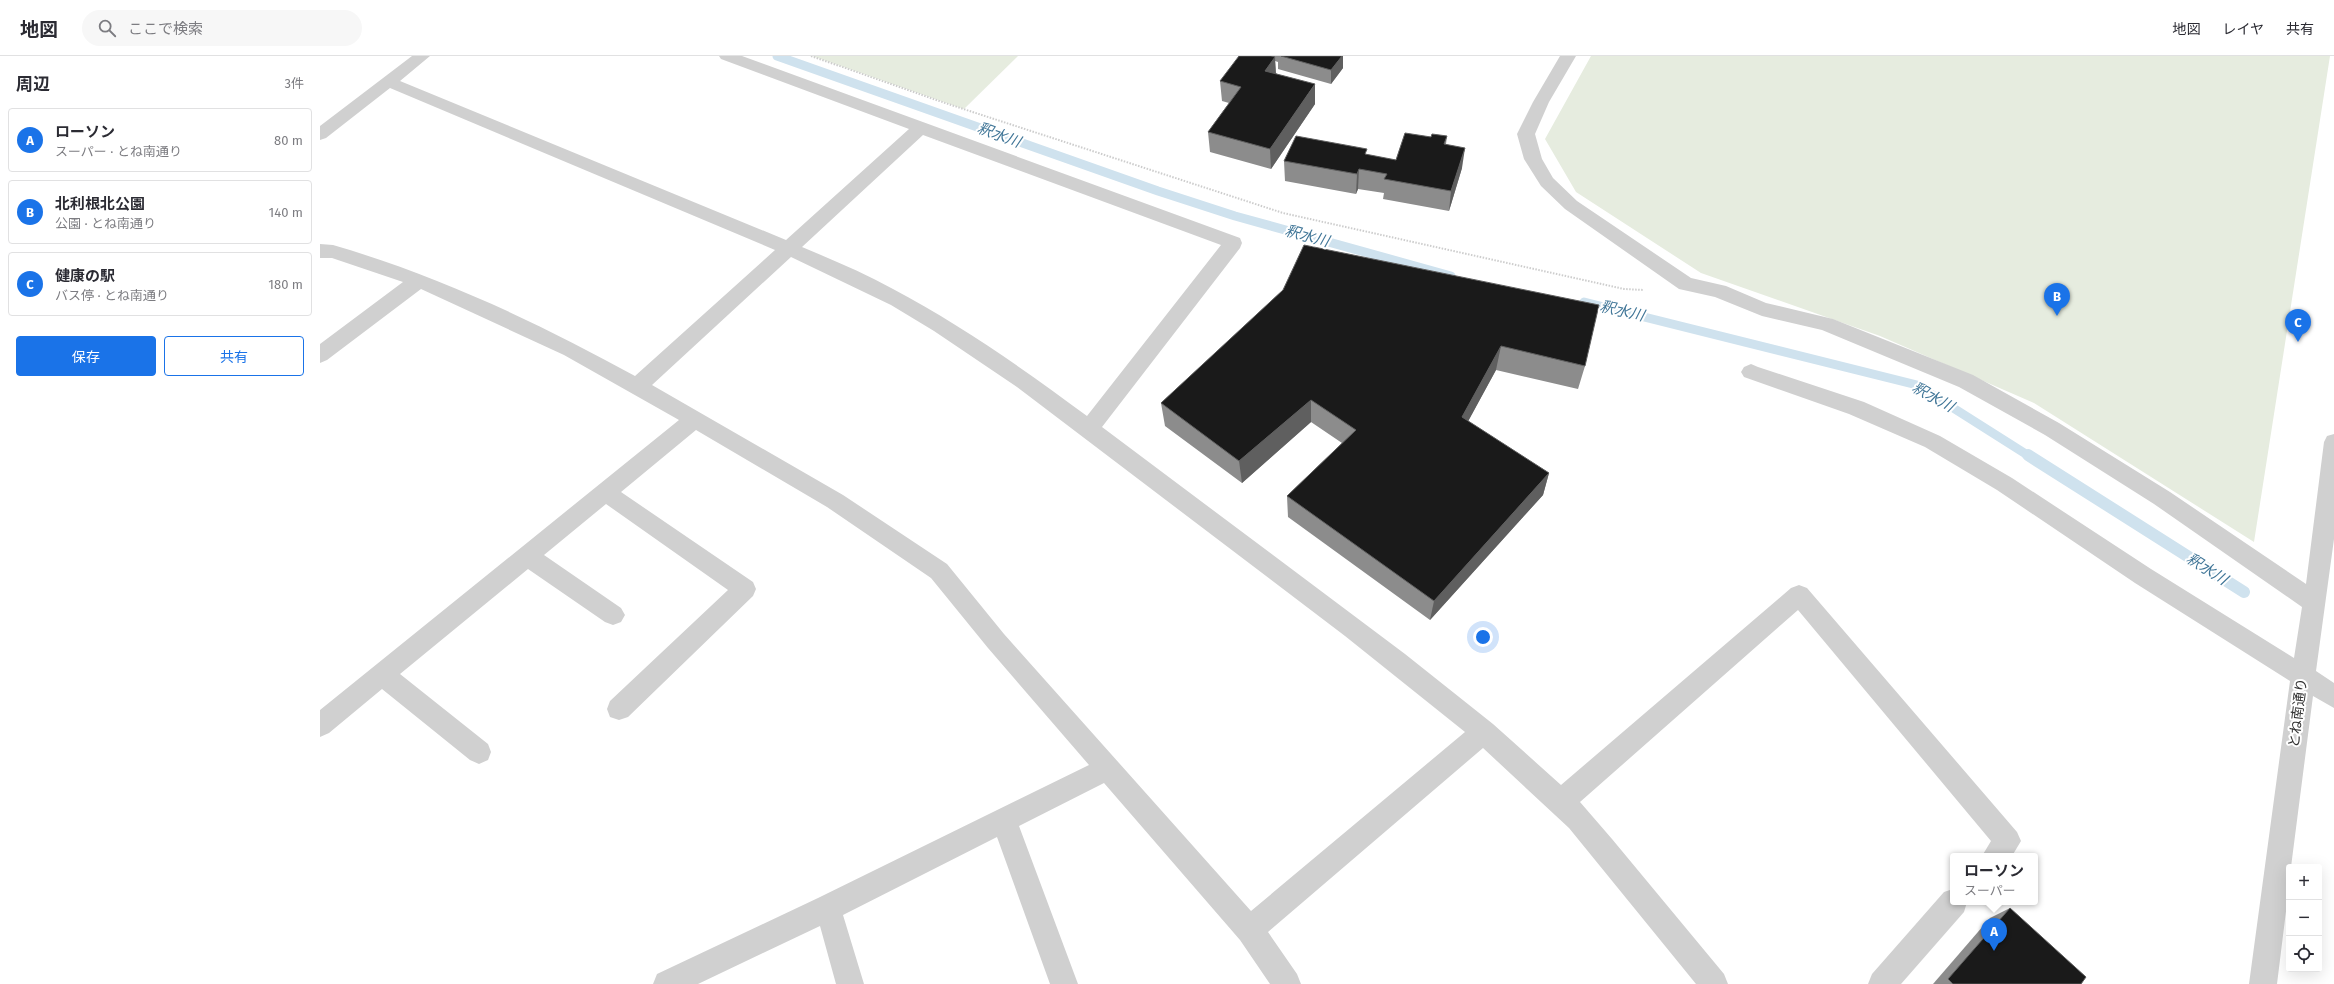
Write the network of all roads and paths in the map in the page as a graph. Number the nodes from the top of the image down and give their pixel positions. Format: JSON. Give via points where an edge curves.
{"nodes":[{"id":1,"x":422,"y":56,"type":"edge"},
{"id":2,"x":727,"y":56,"type":"edge"},
{"id":3,"x":811,"y":56,"type":"edge"},
{"id":4,"x":1568,"y":56,"type":"edge"},
{"id":5,"x":389,"y":82,"type":"junction"},
{"id":6,"x":919,"y":129,"type":"junction"},
{"id":7,"x":320,"y":134,"type":"edge"},
{"id":8,"x":790,"y":249,"type":"junction"},
{"id":9,"x":320,"y":250,"type":"edge"},
{"id":10,"x":419,"y":280,"type":"junction"},
{"id":11,"x":1686,"y":284,"type":"junction"},
{"id":12,"x":320,"y":355,"type":"edge"},
{"id":13,"x":1751,"y":372,"type":"dead end"},
{"id":14,"x":637,"y":387,"type":"junction"},
{"id":15,"x":695,"y":419,"type":"junction"},
{"id":16,"x":1089,"y":428,"type":"junction"},
{"id":17,"x":2334,"y":442,"type":"edge"},
{"id":18,"x":605,"y":492,"type":"junction"},
{"id":19,"x":527,"y":556,"type":"junction"},
{"id":20,"x":2323,"y":592,"type":"edge"},
{"id":21,"x":613,"y":615,"type":"dead end"},
{"id":22,"x":381,"y":674,"type":"junction"},
{"id":23,"x":2303,"y":676,"type":"junction"},
{"id":24,"x":2334,"y":697,"type":"edge"},
{"id":25,"x":619,"y":709,"type":"dead end"},
{"id":26,"x":320,"y":724,"type":"edge"},
{"id":27,"x":1484,"y":732,"type":"junction"},
{"id":28,"x":479,"y":752,"type":"dead end"},
{"id":29,"x":1108,"y":768,"type":"junction"},
{"id":30,"x":1561,"y":802,"type":"junction"},
{"id":31,"x":1004,"y":821,"type":"junction"},
{"id":32,"x":1998,"y":853,"type":"edge"},
{"id":33,"x":1951,"y":905,"type":"edge"},
{"id":34,"x":828,"y":908,"type":"junction"},
{"id":35,"x":1250,"y":930,"type":"junction"},
{"id":36,"x":667,"y":984,"type":"edge"},
{"id":37,"x":850,"y":984,"type":"edge"},
{"id":38,"x":1064,"y":984,"type":"edge"},
{"id":39,"x":1287,"y":984,"type":"edge"},
{"id":40,"x":1714,"y":984,"type":"edge"},
{"id":41,"x":1882,"y":984,"type":"edge"},
{"id":42,"x":2264,"y":984,"type":"edge"}],
"edges":[{"from":1,"to":5,"type":"street"},
{"from":2,"to":6,"type":"street"},
{"from":3,"to":11,"type":"path","via":[[945,103],[1284,213],[1624,290],[1654,290]]},
{"from":4,"to":11,"type":"street","via":[[1526,134],[1533,159],[1547,182],[1571,205]]},
{"from":5,"to":7,"type":"street"},
{"from":5,"to":8,"type":"street"},
{"from":6,"to":8,"type":"street"},
{"from":6,"to":16,"type":"street","via":[[1233,244]]},
{"from":8,"to":14,"type":"street"},
{"from":8,"to":16,"type":"street","via":[[902,302],[994,360]]},
{"from":9,"to":10,"type":"street"},
{"from":10,"to":12,"type":"street"},
{"from":10,"to":14,"type":"street","via":[[571,350]]},
{"from":11,"to":20,"type":"street","via":[[1719,291],[1762,309],[1826,324],[1966,381],[2052,429],[2162,498]]},
{"from":13,"to":23,"type":"street","via":[[1831,398],[1889,421],[1956,454],[2053,514],[2230,632]]},
{"from":14,"to":15,"type":"street"},
{"from":15,"to":18,"type":"street"},
{"from":15,"to":29,"type":"street","via":[[835,501],[939,571],[996,641]]},
{"from":16,"to":27,"type":"street","via":[[1225,533],[1392,656]]},
{"from":17,"to":20,"type":"street","name":"とね南通り"},
{"from":18,"to":19,"type":"street"},
{"from":18,"to":25,"type":"street","via":[[745,589]]},
{"from":19,"to":21,"type":"street"},
{"from":19,"to":22,"type":"street"},
{"from":20,"to":23,"type":"street","name":"とね南通り"},
{"from":22,"to":26,"type":"street"},
{"from":22,"to":28,"type":"street"},
{"from":23,"to":24,"type":"street"},
{"from":23,"to":42,"type":"street","name":"とね南通り"},
{"from":27,"to":30,"type":"street"},
{"from":27,"to":35,"type":"street"},
{"from":29,"to":31,"type":"street"},
{"from":29,"to":35,"type":"street"},
{"from":30,"to":32,"type":"street","via":[[1799,596],[2008,841]]},
{"from":30,"to":40,"type":"street","via":[[1590,833]]},
{"from":31,"to":34,"type":"street"},
{"from":31,"to":38,"type":"street"},
{"from":33,"to":41,"type":"street"},
{"from":34,"to":36,"type":"street"},
{"from":34,"to":37,"type":"street"},
{"from":35,"to":39,"type":"street"}]}
